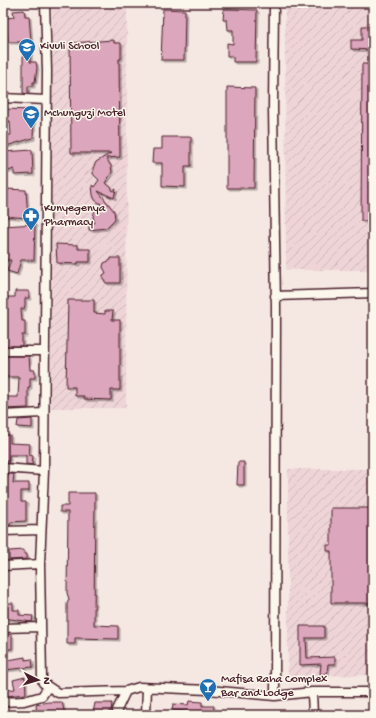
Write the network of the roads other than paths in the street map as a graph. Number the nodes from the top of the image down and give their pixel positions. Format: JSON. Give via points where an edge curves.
{"nodes":[{"id":1,"x":45,"y":3,"type":"edge"},
{"id":2,"x":274,"y":3,"type":"edge"},
{"id":3,"x":3,"y":98,"type":"edge"},
{"id":4,"x":46,"y":100,"type":"junction"},
{"id":5,"x":373,"y":292,"type":"edge"},
{"id":6,"x":275,"y":296,"type":"junction"},
{"id":7,"x":3,"y":351,"type":"edge"},
{"id":8,"x":44,"y":351,"type":"junction"},
{"id":9,"x":43,"y":413,"type":"junction"},
{"id":10,"x":3,"y":415,"type":"edge"},
{"id":11,"x":3,"y":468,"type":"edge"},
{"id":12,"x":44,"y":471,"type":"junction"},
{"id":13,"x":41,"y":530,"type":"junction"},
{"id":14,"x":3,"y":531,"type":"edge"},
{"id":15,"x":40,"y":564,"type":"junction"},
{"id":16,"x":3,"y":566,"type":"edge"},
{"id":17,"x":40,"y":627,"type":"junction"},
{"id":18,"x":3,"y":628,"type":"edge"},
{"id":19,"x":48,"y":687,"type":"junction"},
{"id":20,"x":147,"y":688,"type":"junction"},
{"id":21,"x":126,"y":691,"type":"junction"},
{"id":22,"x":312,"y":692,"type":"junction"},
{"id":23,"x":373,"y":692,"type":"edge"},
{"id":24,"x":275,"y":696,"type":"junction"},
{"id":25,"x":3,"y":702,"type":"edge"},
{"id":26,"x":117,"y":715,"type":"edge"},
{"id":27,"x":146,"y":715,"type":"edge"},
{"id":28,"x":313,"y":715,"type":"edge"}],
"edges":[{"from":1,"to":4,"type":"street"},
{"from":2,"to":6,"type":"street"},
{"from":3,"to":4,"type":"street"},
{"from":4,"to":8,"type":"street"},
{"from":5,"to":6,"type":"street"},
{"from":6,"to":24,"type":"street"},
{"from":7,"to":8,"type":"street"},
{"from":8,"to":9,"type":"street"},
{"from":9,"to":10,"type":"street"},
{"from":9,"to":12,"type":"street"},
{"from":11,"to":12,"type":"street"},
{"from":12,"to":13,"type":"street"},
{"from":13,"to":14,"type":"street"},
{"from":13,"to":15,"type":"street"},
{"from":15,"to":16,"type":"street"},
{"from":15,"to":17,"type":"street"},
{"from":17,"to":18,"type":"street"},
{"from":17,"to":19,"type":"street","via":[[42,679]]},
{"from":19,"to":21,"type":"street","via":[[58,694]]},
{"from":19,"to":25,"type":"street","via":[[42,696],[24,701]]},
{"from":20,"to":21,"type":"street","via":[[139,687]]},
{"from":20,"to":24,"type":"street"},
{"from":20,"to":27,"type":"street"},
{"from":21,"to":26,"type":"street"},
{"from":22,"to":23,"type":"street"},
{"from":22,"to":24,"type":"street"},
{"from":22,"to":28,"type":"street"}]}
